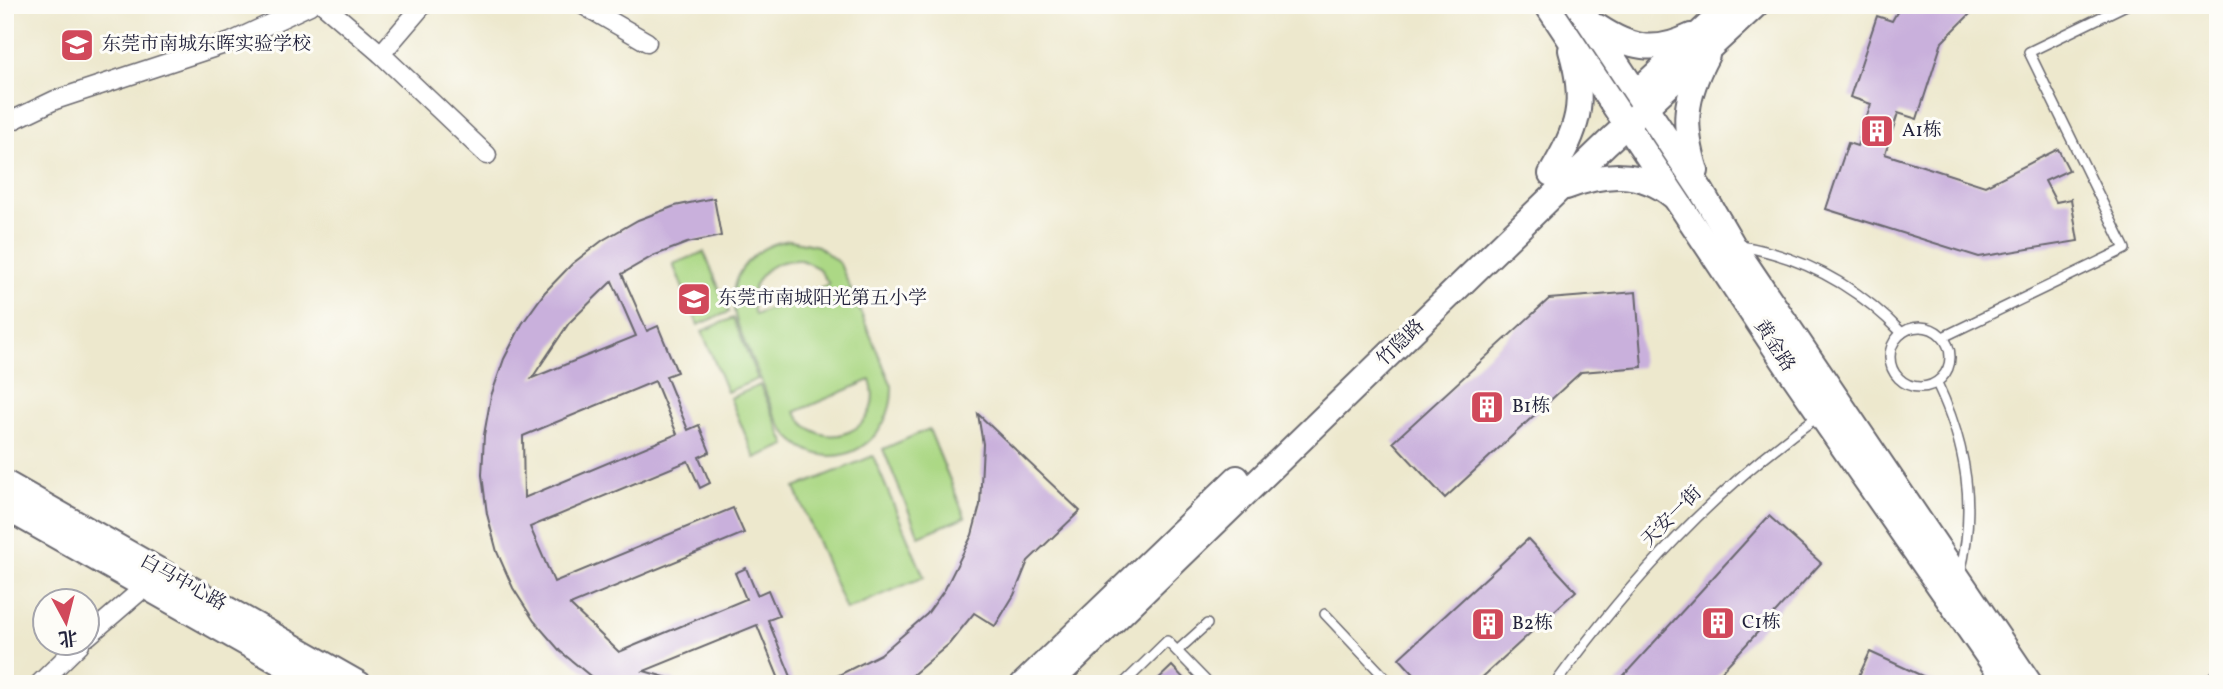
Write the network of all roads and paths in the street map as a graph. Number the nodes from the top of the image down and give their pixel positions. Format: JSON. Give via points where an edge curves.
{"nodes":[{"id":1,"x":310,"y":5,"type":"edge"},
{"id":2,"x":324,"y":5,"type":"edge"},
{"id":3,"x":423,"y":5,"type":"edge"},
{"id":4,"x":583,"y":5,"type":"edge"},
{"id":5,"x":1547,"y":5,"type":"edge"},
{"id":6,"x":1730,"y":5,"type":"edge"},
{"id":7,"x":1756,"y":5,"type":"edge"},
{"id":8,"x":2126,"y":5,"type":"edge"},
{"id":9,"x":1583,"y":13,"type":"edge"},
{"id":10,"x":1566,"y":33,"type":"junction"},
{"id":11,"x":1708,"y":37,"type":"junction"},
{"id":12,"x":647,"y":42,"type":"dead end"},
{"id":13,"x":381,"y":54,"type":"junction"},
{"id":14,"x":1641,"y":99,"type":"junction"},
{"id":15,"x":1623,"y":116,"type":"junction"},
{"id":16,"x":5,"y":124,"type":"edge"},
{"id":17,"x":487,"y":155,"type":"dead end"},
{"id":18,"x":1555,"y":182,"type":"junction"},
{"id":19,"x":1702,"y":192,"type":"junction"},
{"id":20,"x":1679,"y":201,"type":"junction"},
{"id":21,"x":1732,"y":245,"type":"junction"},
{"id":22,"x":1902,"y":332,"type":"junction"},
{"id":23,"x":1943,"y":337,"type":"junction"},
{"id":24,"x":1937,"y":383,"type":"junction"},
{"id":25,"x":1830,"y":408,"type":"junction"},
{"id":26,"x":5,"y":483,"type":"edge"},
{"id":27,"x":5,"y":507,"type":"edge"},
{"id":28,"x":155,"y":578,"type":"junction"},
{"id":29,"x":1958,"y":581,"type":"junction"},
{"id":30,"x":1325,"y":614,"type":"dead end"},
{"id":31,"x":102,"y":624,"type":"edge"},
{"id":32,"x":1207,"y":624,"type":"dead end"},
{"id":33,"x":1177,"y":651,"type":"junction"},
{"id":34,"x":65,"y":658,"type":"edge"},
{"id":35,"x":39,"y":684,"type":"edge"},
{"id":36,"x":318,"y":684,"type":"edge"},
{"id":37,"x":359,"y":684,"type":"edge"},
{"id":38,"x":1023,"y":684,"type":"edge"},
{"id":39,"x":1049,"y":684,"type":"edge"},
{"id":40,"x":1124,"y":684,"type":"edge"},
{"id":41,"x":1209,"y":684,"type":"edge"},
{"id":42,"x":1391,"y":684,"type":"edge"},
{"id":43,"x":1555,"y":684,"type":"edge"},
{"id":44,"x":2007,"y":684,"type":"edge"},
{"id":45,"x":2030,"y":684,"type":"edge"}],
"edges":[{"from":1,"to":16,"type":"street","via":[[231,42],[55,100]]},
{"from":2,"to":13,"type":"street"},
{"from":3,"to":13,"type":"street"},
{"from":4,"to":12,"type":"street"},
{"from":5,"to":10,"type":"street","name":"黄金路"},
{"from":6,"to":11,"type":"street","name":"竹隐路"},
{"from":7,"to":11,"type":"street","name":"竹隐路"},
{"from":8,"to":23,"type":"lane","via":[[2029,52],[2125,249]]},
{"from":9,"to":11,"type":"street","via":[[1621,42],[1653,48]]},
{"from":9,"to":14,"type":"street","name":"黄金路"},
{"from":10,"to":15,"type":"street","name":"黄金路"},
{"from":10,"to":18,"type":"street","via":[[1578,74],[1578,107],[1573,136]]},
{"from":11,"to":14,"type":"street","name":"竹隐路"},
{"from":11,"to":19,"type":"street","via":[[1685,113]]},
{"from":13,"to":17,"type":"street"},
{"from":14,"to":15,"type":"street","name":"竹隐路"},
{"from":14,"to":19,"type":"street","name":"黄金路"},
{"from":15,"to":18,"type":"street","name":"竹隐路"},
{"from":15,"to":20,"type":"street","name":"黄金路"},
{"from":18,"to":20,"type":"street","via":[[1623,174],[1660,186]]},
{"from":18,"to":38,"type":"street","name":"竹隐路"},
{"from":18,"to":39,"type":"street","name":"竹隐路"},
{"from":19,"to":21,"type":"street","name":"黄金路"},
{"from":20,"to":25,"type":"street","name":"黄金路"},
{"from":21,"to":22,"type":"lane","via":[[1787,257],[1821,271],[1861,295]]},
{"from":21,"to":25,"type":"street","name":"黄金路"},
{"from":22,"to":23,"type":"lane","via":[[1927,328]]},
{"from":22,"to":24,"type":"lane","via":[[1889,354],[1898,379],[1921,388]]},
{"from":23,"to":24,"type":"lane","via":[[1951,360]]},
{"from":24,"to":29,"type":"lane","via":[[1957,430],[1968,480],[1968,531]]},
{"from":25,"to":29,"type":"street","name":"黄金路"},
{"from":25,"to":43,"type":"lane","name":"天安一街","via":[[1756,462],[1704,509],[1636,578]]},
{"from":25,"to":44,"type":"street","name":"黄金路"},
{"from":26,"to":28,"type":"street","name":"白马中心路"},
{"from":27,"to":28,"type":"street","name":"白马中心路"},
{"from":28,"to":31,"type":"street"},
{"from":28,"to":36,"type":"street","name":"白马中心路"},
{"from":28,"to":37,"type":"street","name":"白马中心路"},
{"from":29,"to":45,"type":"street","name":"黄金路"},
{"from":30,"to":42,"type":"lane"},
{"from":32,"to":33,"type":"lane"},
{"from":33,"to":40,"type":"lane","via":[[1167,642]]},
{"from":33,"to":41,"type":"lane"},
{"from":34,"to":35,"type":"street"}]}
